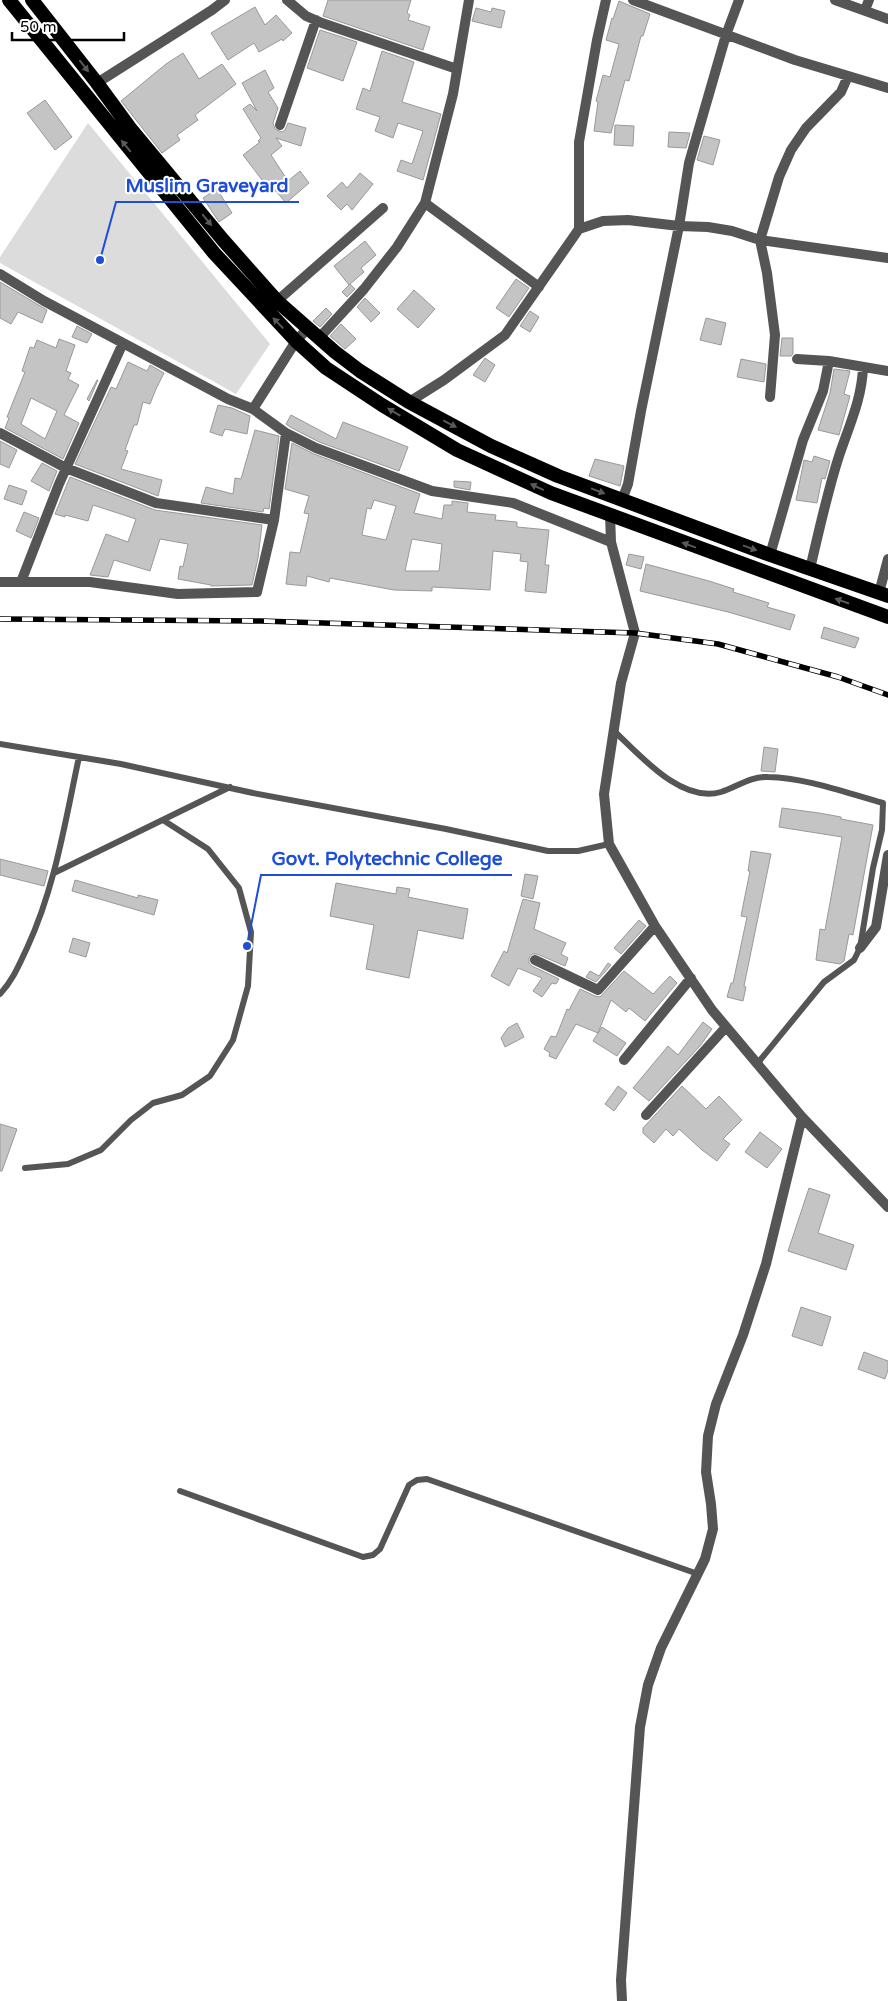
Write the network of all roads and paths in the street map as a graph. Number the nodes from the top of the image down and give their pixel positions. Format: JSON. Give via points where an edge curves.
{"nodes":[{"id":1,"x":9,"y":0,"type":"edge"},
{"id":2,"x":32,"y":0,"type":"edge"},
{"id":3,"x":225,"y":0,"type":"edge"},
{"id":4,"x":287,"y":0,"type":"edge"},
{"id":5,"x":469,"y":0,"type":"edge"},
{"id":6,"x":606,"y":0,"type":"edge"},
{"id":7,"x":633,"y":0,"type":"edge"},
{"id":8,"x":740,"y":0,"type":"edge"},
{"id":9,"x":835,"y":0,"type":"edge"},
{"id":10,"x":869,"y":0,"type":"edge"},
{"id":11,"x":865,"y":10,"type":"junction"},
{"id":12,"x":888,"y":19,"type":"edge"},
{"id":13,"x":316,"y":20,"type":"junction"},
{"id":14,"x":726,"y":35,"type":"junction"},
{"id":15,"x":457,"y":69,"type":"junction"},
{"id":16,"x":848,"y":76,"type":"junction"},
{"id":17,"x":97,"y":83,"type":"junction"},
{"id":18,"x":888,"y":88,"type":"edge"},
{"id":19,"x":280,"y":125,"type":"dead end"},
{"id":20,"x":425,"y":203,"type":"junction"},
{"id":21,"x":383,"y":208,"type":"dead end"},
{"id":22,"x":679,"y":226,"type":"junction"},
{"id":23,"x":579,"y":229,"type":"junction"},
{"id":24,"x":760,"y":240,"type":"junction"},
{"id":25,"x":888,"y":258,"type":"edge"},
{"id":26,"x":0,"y":274,"type":"edge"},
{"id":27,"x":539,"y":287,"type":"junction"},
{"id":28,"x":277,"y":301,"type":"junction"},
{"id":29,"x":313,"y":333,"type":"junction"},
{"id":30,"x":296,"y":342,"type":"junction"},
{"id":31,"x":123,"y":343,"type":"junction"},
{"id":32,"x":797,"y":359,"type":"dead end"},
{"id":33,"x":829,"y":361,"type":"junction"},
{"id":34,"x":864,"y":367,"type":"junction"},
{"id":35,"x":888,"y":371,"type":"edge"},
{"id":36,"x":770,"y":397,"type":"dead end"},
{"id":37,"x":409,"y":402,"type":"junction"},
{"id":38,"x":253,"y":409,"type":"junction"},
{"id":39,"x":0,"y":433,"type":"edge"},
{"id":40,"x":286,"y":433,"type":"junction"},
{"id":41,"x":66,"y":468,"type":"junction"},
{"id":42,"x":622,"y":500,"type":"junction"},
{"id":43,"x":610,"y":514,"type":"junction"},
{"id":44,"x":274,"y":520,"type":"junction"},
{"id":45,"x":611,"y":542,"type":"junction"},
{"id":46,"x":770,"y":555,"type":"junction"},
{"id":47,"x":888,"y":559,"type":"edge"},
{"id":48,"x":810,"y":569,"type":"junction"},
{"id":49,"x":0,"y":582,"type":"edge"},
{"id":50,"x":21,"y":582,"type":"junction"},
{"id":51,"x":884,"y":594,"type":"edge"},
{"id":52,"x":888,"y":617,"type":"edge"},
{"id":53,"x":613,"y":729,"type":"junction"},
{"id":54,"x":0,"y":744,"type":"edge"},
{"id":55,"x":79,"y":757,"type":"junction"},
{"id":56,"x":230,"y":787,"type":"junction"},
{"id":57,"x":163,"y":820,"type":"junction"},
{"id":58,"x":609,"y":844,"type":"junction"},
{"id":59,"x":888,"y":855,"type":"edge"},
{"id":60,"x":54,"y":873,"type":"junction"},
{"id":61,"x":655,"y":926,"type":"junction"},
{"id":62,"x":860,"y":948,"type":"junction"},
{"id":63,"x":535,"y":960,"type":"dead end"},
{"id":64,"x":691,"y":978,"type":"junction"},
{"id":65,"x":0,"y":994,"type":"edge"},
{"id":66,"x":726,"y":1027,"type":"junction"},
{"id":67,"x":624,"y":1060,"type":"dead end"},
{"id":68,"x":757,"y":1064,"type":"junction"},
{"id":69,"x":646,"y":1115,"type":"dead end"},
{"id":70,"x":802,"y":1117,"type":"junction"},
{"id":71,"x":25,"y":1168,"type":"dead end"},
{"id":72,"x":888,"y":1207,"type":"edge"},
{"id":73,"x":180,"y":1491,"type":"dead end"},
{"id":74,"x":698,"y":1574,"type":"junction"},
{"id":75,"x":622,"y":2001,"type":"edge"}],
"edges":[{"from":30,"to":1,"type":"highway","one_way":true,"via":[[214,253]]},
{"from":2,"to":17,"type":"highway","one_way":true},
{"from":3,"to":17,"type":"street"},
{"from":4,"to":13,"type":"street"},
{"from":5,"to":15,"type":"street"},
{"from":6,"to":23,"type":"street","via":[[579,142]]},
{"from":7,"to":14,"type":"street"},
{"from":8,"to":14,"type":"street"},
{"from":9,"to":11,"type":"street"},
{"from":10,"to":11,"type":"street"},
{"from":11,"to":12,"type":"street"},
{"from":13,"to":15,"type":"street"},
{"from":13,"to":19,"type":"street"},
{"from":14,"to":16,"type":"street"},
{"from":14,"to":22,"type":"street","via":[[689,163]]},
{"from":15,"to":20,"type":"street"},
{"from":16,"to":18,"type":"street"},
{"from":16,"to":24,"type":"street","via":[[842,92],[806,128],[791,150],[779,177]]},
{"from":17,"to":28,"type":"highway","one_way":true,"via":[[130,128]]},
{"from":20,"to":27,"type":"street"},
{"from":20,"to":29,"type":"street","via":[[397,247],[364,289]]},
{"from":21,"to":28,"type":"street"},
{"from":22,"to":23,"type":"street","via":[[620,220],[603,221]]},
{"from":22,"to":24,"type":"street","via":[[732,231]]},
{"from":22,"to":42,"type":"street","via":[[628,484]]},
{"from":23,"to":27,"type":"street"},
{"from":24,"to":25,"type":"street"},
{"from":24,"to":36,"type":"street","via":[[768,273],[775,336]]},
{"from":26,"to":31,"type":"street"},
{"from":27,"to":37,"type":"street","via":[[505,336]]},
{"from":28,"to":29,"type":"highway"},
{"from":29,"to":30,"type":"street"},
{"from":29,"to":37,"type":"highway","via":[[360,371]]},
{"from":30,"to":38,"type":"street"},
{"from":43,"to":30,"type":"highway","one_way":true,"via":[[551,493],[457,450],[326,368]]},
{"from":31,"to":38,"type":"street"},
{"from":31,"to":41,"type":"street"},
{"from":32,"to":33,"type":"street"},
{"from":33,"to":34,"type":"street"},
{"from":33,"to":46,"type":"street","via":[[823,391],[803,440]]},
{"from":34,"to":35,"type":"street"},
{"from":34,"to":48,"type":"street","via":[[859,404],[839,456]]},
{"from":37,"to":42,"type":"highway","one_way":true,"via":[[491,446]]},
{"from":38,"to":40,"type":"street"},
{"from":39,"to":41,"type":"street"},
{"from":40,"to":44,"type":"street"},
{"from":40,"to":45,"type":"street","via":[[316,448],[432,491],[513,502]]},
{"from":41,"to":44,"type":"street","via":[[156,503]]},
{"from":41,"to":50,"type":"street"},
{"from":42,"to":46,"type":"highway","one_way":true},
{"from":43,"to":45,"type":"street"},
{"from":52,"to":43,"type":"highway","one_way":true},
{"from":44,"to":50,"type":"street","via":[[257,592],[178,594],[90,582]]},
{"from":45,"to":53,"type":"street","via":[[635,633]]},
{"from":46,"to":48,"type":"highway"},
{"from":47,"to":51,"type":"street"},
{"from":48,"to":51,"type":"highway"},
{"from":49,"to":50,"type":"street"},
{"from":53,"to":58,"type":"street","via":[[604,794]]},
{"from":53,"to":62,"type":"lane","via":[[657,772],[699,793],[720,792],[747,780],[766,777],[796,780],[883,803],[882,830]]},
{"from":54,"to":55,"type":"lane"},
{"from":55,"to":56,"type":"lane"},
{"from":55,"to":60,"type":"lane"},
{"from":56,"to":57,"type":"lane"},
{"from":56,"to":58,"type":"lane","via":[[548,851],[578,851]]},
{"from":57,"to":60,"type":"lane"},
{"from":57,"to":71,"type":"lane","via":[[208,849],[239,888],[251,932],[248,986],[233,1040],[210,1076],[182,1095],[153,1103],[101,1150],[68,1164]]},
{"from":58,"to":61,"type":"street"},
{"from":59,"to":62,"type":"street","via":[[876,927]]},
{"from":60,"to":65,"type":"lane","via":[[35,930],[12,982]]},
{"from":61,"to":63,"type":"street","via":[[598,990]]},
{"from":61,"to":64,"type":"street"},
{"from":62,"to":68,"type":"lane","via":[[854,960],[824,982]]},
{"from":64,"to":66,"type":"street"},
{"from":64,"to":67,"type":"street"},
{"from":66,"to":68,"type":"street"},
{"from":66,"to":69,"type":"street"},
{"from":68,"to":70,"type":"street"},
{"from":70,"to":72,"type":"street"},
{"from":70,"to":74,"type":"street","via":[[766,1264],[716,1404],[708,1436],[706,1472],[713,1529]]},
{"from":73,"to":74,"type":"lane","via":[[364,1557],[380,1549],[409,1485],[427,1479]]},
{"from":74,"to":75,"type":"street","via":[[661,1648],[648,1684],[640,1727]]}]}
